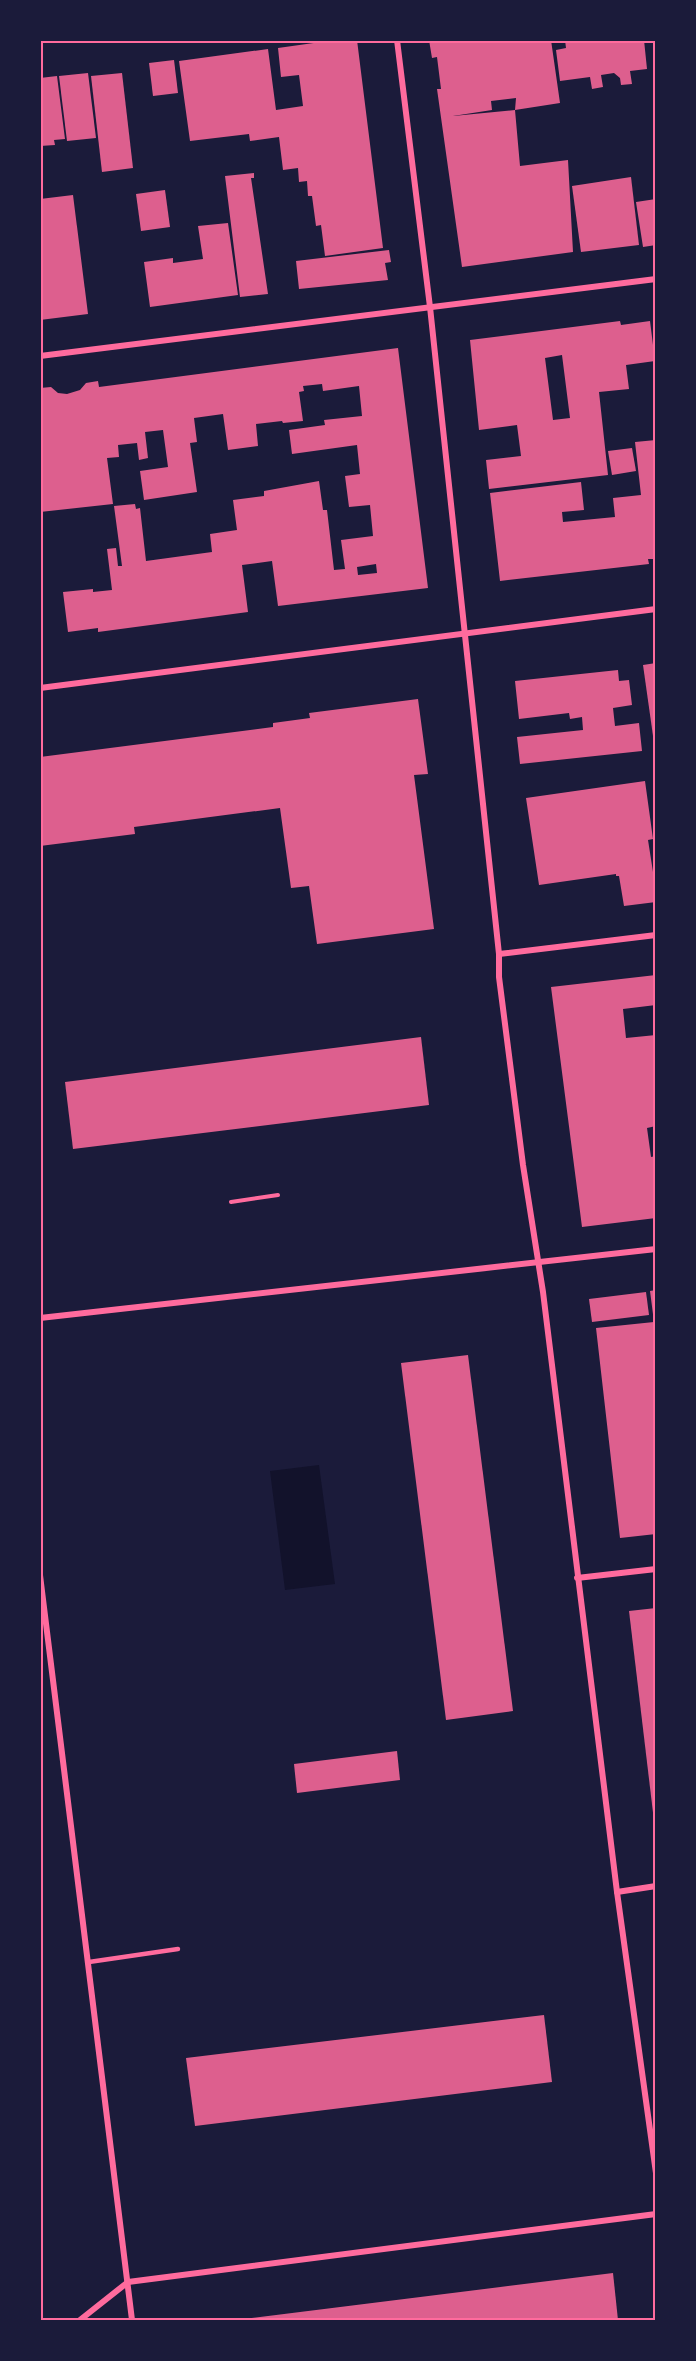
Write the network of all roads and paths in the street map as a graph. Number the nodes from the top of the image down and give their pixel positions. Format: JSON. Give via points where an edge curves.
{"nodes":[{"id":1,"x":397,"y":40,"type":"edge"},
{"id":2,"x":656,"y":279,"type":"edge"},
{"id":3,"x":430,"y":307,"type":"junction"},
{"id":4,"x":40,"y":356,"type":"edge"},
{"id":5,"x":656,"y":609,"type":"edge"},
{"id":6,"x":465,"y":634,"type":"junction"},
{"id":7,"x":40,"y":688,"type":"edge"},
{"id":8,"x":656,"y":935,"type":"edge"},
{"id":9,"x":499,"y":954,"type":"junction"},
{"id":10,"x":279,"y":1195,"type":"dead end"},
{"id":11,"x":231,"y":1202,"type":"dead end"},
{"id":12,"x":656,"y":1249,"type":"edge"},
{"id":13,"x":538,"y":1262,"type":"junction"},
{"id":14,"x":40,"y":1318,"type":"edge"},
{"id":15,"x":656,"y":1569,"type":"edge"},
{"id":16,"x":40,"y":1575,"type":"edge"},
{"id":17,"x":577,"y":1578,"type":"junction"},
{"id":18,"x":656,"y":1886,"type":"edge"},
{"id":19,"x":616,"y":1892,"type":"junction"},
{"id":20,"x":178,"y":1949,"type":"dead end"},
{"id":21,"x":89,"y":1962,"type":"junction"},
{"id":22,"x":656,"y":2173,"type":"edge"},
{"id":23,"x":656,"y":2214,"type":"edge"},
{"id":24,"x":128,"y":2282,"type":"junction"},
{"id":25,"x":80,"y":2320,"type":"edge"},
{"id":26,"x":132,"y":2320,"type":"edge"}],
"edges":[{"from":1,"to":3,"type":"street"},
{"from":2,"to":3,"type":"street"},
{"from":3,"to":4,"type":"street"},
{"from":3,"to":6,"type":"street"},
{"from":5,"to":6,"type":"street"},
{"from":6,"to":7,"type":"street"},
{"from":6,"to":9,"type":"street"},
{"from":8,"to":9,"type":"street"},
{"from":9,"to":13,"type":"street"},
{"from":10,"to":11,"type":"path"},
{"from":12,"to":13,"type":"street"},
{"from":13,"to":14,"type":"street"},
{"from":13,"to":17,"type":"street"},
{"from":15,"to":17,"type":"street"},
{"from":16,"to":21,"type":"street"},
{"from":17,"to":19,"type":"street"},
{"from":18,"to":19,"type":"street"},
{"from":19,"to":22,"type":"street"},
{"from":20,"to":21,"type":"lane"},
{"from":21,"to":24,"type":"street"},
{"from":23,"to":24,"type":"street"},
{"from":24,"to":25,"type":"street"},
{"from":24,"to":26,"type":"street"}]}
